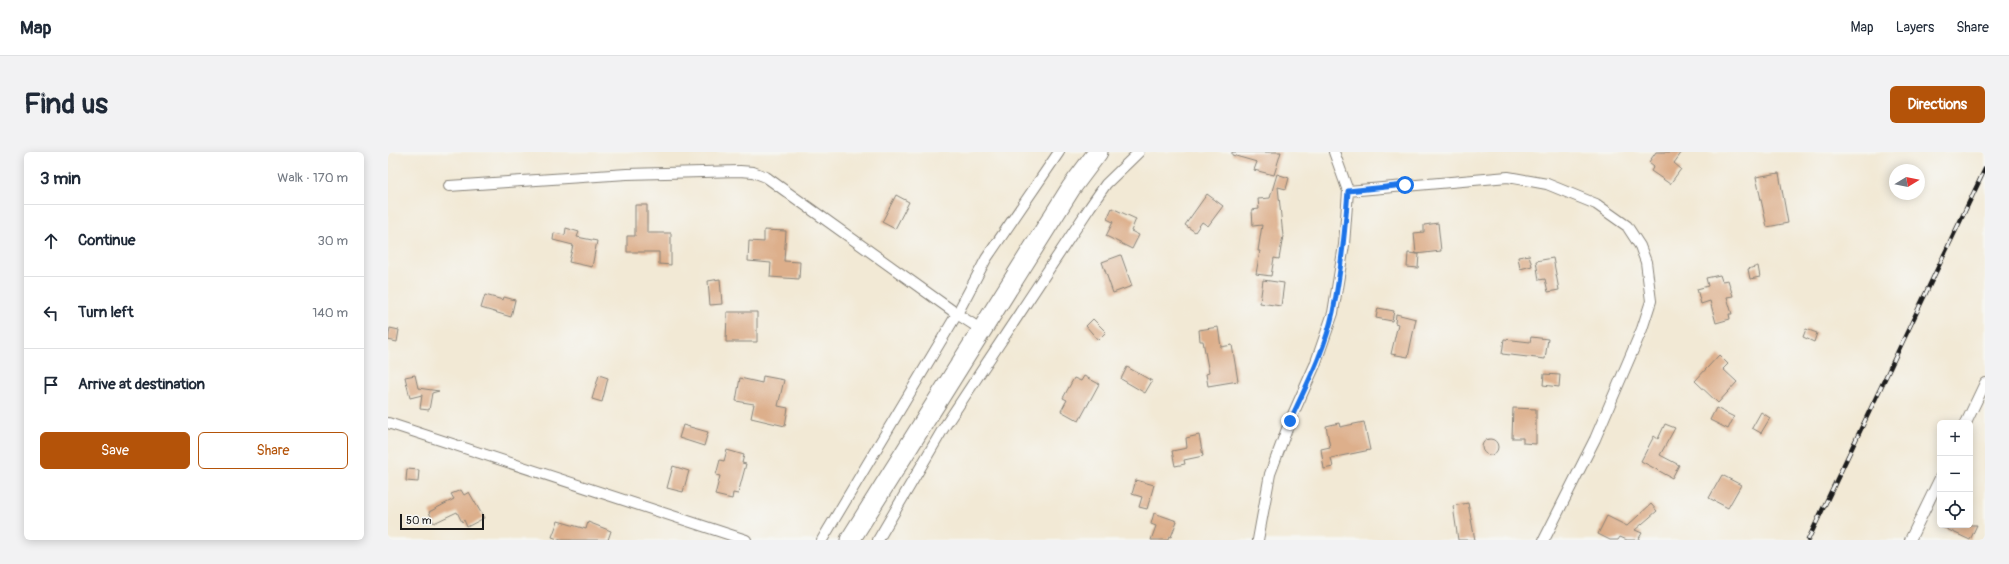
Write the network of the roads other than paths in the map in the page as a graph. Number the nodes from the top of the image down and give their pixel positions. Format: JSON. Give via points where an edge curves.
{"nodes":[{"id":1,"x":1059,"y":152,"type":"edge"},
{"id":2,"x":1098,"y":152,"type":"edge"},
{"id":3,"x":1139,"y":152,"type":"edge"},
{"id":4,"x":1334,"y":152,"type":"edge"},
{"id":5,"x":449,"y":186,"type":"dead end"},
{"id":6,"x":1348,"y":191,"type":"junction"},
{"id":7,"x":957,"y":314,"type":"junction"},
{"id":8,"x":982,"y":330,"type":"junction"},
{"id":9,"x":1985,"y":383,"type":"edge"},
{"id":10,"x":1967,"y":420,"type":"edge"},
{"id":11,"x":388,"y":422,"type":"edge"},
{"id":12,"x":1937,"y":484,"type":"edge"},
{"id":13,"x":746,"y":540,"type":"edge"},
{"id":14,"x":822,"y":540,"type":"edge"},
{"id":15,"x":850,"y":540,"type":"edge"},
{"id":16,"x":878,"y":540,"type":"edge"},
{"id":17,"x":1258,"y":540,"type":"edge"},
{"id":18,"x":1544,"y":540,"type":"edge"},
{"id":19,"x":1910,"y":540,"type":"edge"}],
"edges":[{"from":1,"to":7,"type":"street","via":[[1000,236]]},
{"from":2,"to":8,"type":"highway","via":[[1071,188]]},
{"from":3,"to":16,"type":"street","via":[[1106,184],[1090,207],[943,429]]},
{"from":4,"to":6,"type":"street"},
{"from":5,"to":7,"type":"street","via":[[627,174],[753,172],[766,177]]},
{"from":6,"to":17,"type":"street","via":[[1344,245],[1333,314],[1270,474]]},
{"from":6,"to":18,"type":"street","via":[[1508,177],[1547,184],[1596,204],[1627,226],[1640,246],[1646,262],[1651,301],[1595,439]]},
{"from":7,"to":8,"type":"street"},
{"from":7,"to":14,"type":"street"},
{"from":8,"to":15,"type":"highway"},
{"from":9,"to":10,"type":"street"},
{"from":11,"to":13,"type":"street"},
{"from":12,"to":19,"type":"street"}]}
